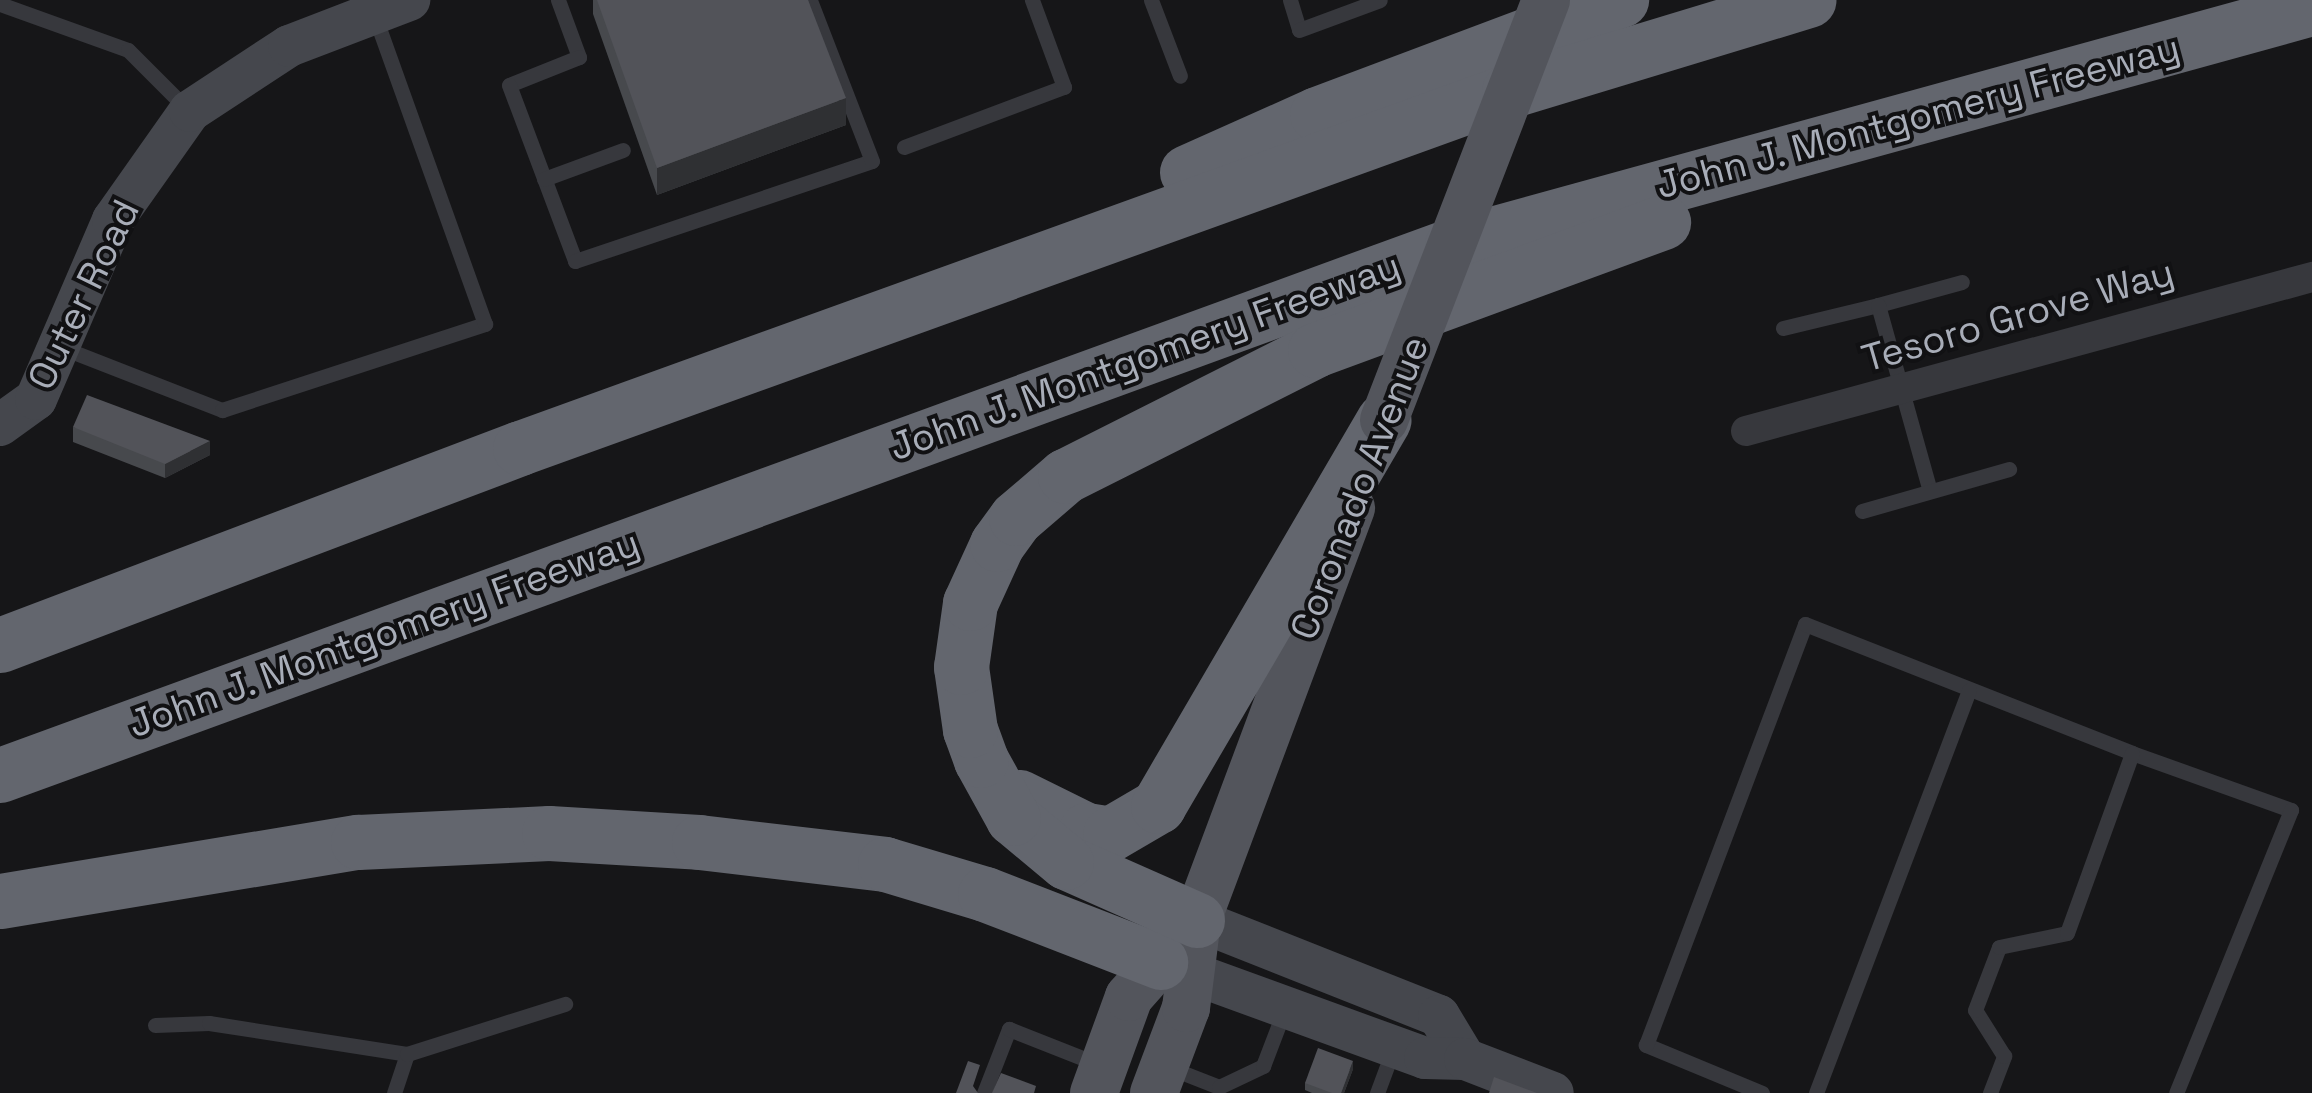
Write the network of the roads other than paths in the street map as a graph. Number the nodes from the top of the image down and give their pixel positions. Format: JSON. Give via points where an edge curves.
{"nodes":[{"id":1,"x":558,"y":0,"type":"edge"},
{"id":2,"x":810,"y":0,"type":"edge"},
{"id":3,"x":1032,"y":0,"type":"edge"},
{"id":4,"x":1151,"y":0,"type":"edge"},
{"id":5,"x":1290,"y":0,"type":"edge"},
{"id":6,"x":1380,"y":0,"type":"edge"},
{"id":7,"x":1546,"y":0,"type":"edge"},
{"id":8,"x":1620,"y":0,"type":"edge"},
{"id":9,"x":1808,"y":0,"type":"edge"},
{"id":10,"x":0,"y":4,"type":"edge"},
{"id":11,"x":391,"y":7,"type":"edge"},
{"id":12,"x":2312,"y":8,"type":"edge"},
{"id":13,"x":2161,"y":50,"type":"junction"},
{"id":14,"x":1180,"y":76,"type":"dead end"},
{"id":15,"x":190,"y":111,"type":"junction"},
{"id":16,"x":904,"y":147,"type":"dead end"},
{"id":17,"x":623,"y":150,"type":"dead end"},
{"id":18,"x":544,"y":179,"type":"junction"},
{"id":19,"x":2312,"y":277,"type":"edge"},
{"id":20,"x":1962,"y":282,"type":"dead end"},
{"id":21,"x":1878,"y":304,"type":"junction"},
{"id":22,"x":1782,"y":328,"type":"dead end"},
{"id":23,"x":59,"y":346,"type":"junction"},
{"id":24,"x":758,"y":362,"type":"junction"},
{"id":25,"x":1900,"y":391,"type":"junction"},
{"id":26,"x":1384,"y":420,"type":"junction"},
{"id":27,"x":0,"y":425,"type":"edge"},
{"id":28,"x":1746,"y":431,"type":"dead end"},
{"id":29,"x":2009,"y":470,"type":"dead end"},
{"id":30,"x":1930,"y":492,"type":"junction"},
{"id":31,"x":1862,"y":511,"type":"dead end"},
{"id":32,"x":0,"y":645,"type":"edge"},
{"id":33,"x":1969,"y":690,"type":"junction"},
{"id":34,"x":2132,"y":753,"type":"junction"},
{"id":35,"x":0,"y":775,"type":"edge"},
{"id":36,"x":996,"y":788,"type":"junction"},
{"id":37,"x":0,"y":901,"type":"edge"},
{"id":38,"x":1183,"y":951,"type":"junction"},
{"id":39,"x":565,"y":1004,"type":"dead end"},
{"id":40,"x":1285,"y":1007,"type":"junction"},
{"id":41,"x":156,"y":1025,"type":"dead end"},
{"id":42,"x":1394,"y":1046,"type":"junction"},
{"id":43,"x":407,"y":1054,"type":"junction"},
{"id":44,"x":1458,"y":1076,"type":"edge"},
{"id":45,"x":1159,"y":1079,"type":"edge"},
{"id":46,"x":1099,"y":1080,"type":"edge"},
{"id":47,"x":394,"y":1093,"type":"edge"},
{"id":48,"x":984,"y":1093,"type":"edge"},
{"id":49,"x":1377,"y":1093,"type":"edge"},
{"id":50,"x":1552,"y":1093,"type":"edge"},
{"id":51,"x":1762,"y":1093,"type":"edge"},
{"id":52,"x":1816,"y":1093,"type":"edge"},
{"id":53,"x":1990,"y":1093,"type":"edge"},
{"id":54,"x":2176,"y":1093,"type":"edge"}],
"edges":[{"from":1,"to":18,"type":"lane","via":[[579,58],[509,85]]},
{"from":2,"to":18,"type":"lane","via":[[872,161],[575,261]]},
{"from":3,"to":16,"type":"lane","via":[[1064,87]]},
{"from":4,"to":14,"type":"lane"},
{"from":5,"to":6,"type":"lane","via":[[1299,30]]},
{"from":7,"to":26,"type":"main road","name":"Coronado Avenue","bridge":true},
{"from":8,"to":24,"type":"highway","via":[[1318,114]]},
{"from":9,"to":24,"type":"highway","via":[[1509,90]]},
{"from":10,"to":15,"type":"lane","via":[[128,50]]},
{"from":11,"to":15,"type":"main road","name":"Outer Road","via":[[289,46]]},
{"from":11,"to":23,"type":"lane","via":[[485,324],[222,410]]},
{"from":12,"to":13,"type":"highway","name":"John J. Montgomery Freeway"},
{"from":13,"to":35,"type":"highway","name":"John J. Montgomery Freeway","via":[[1452,246]]},
{"from":13,"to":36,"type":"highway","via":[[1621,236],[1315,350],[1065,476],[1016,518],[970,603],[963,699],[980,760]]},
{"from":15,"to":23,"type":"main road","name":"Outer Road","via":[[114,220]]},
{"from":17,"to":18,"type":"lane"},
{"from":19,"to":25,"type":"street","name":"Tesoro Grove Way"},
{"from":20,"to":21,"type":"lane"},
{"from":21,"to":22,"type":"lane"},
{"from":21,"to":25,"type":"lane"},
{"from":23,"to":27,"type":"main road","name":"Outer Road","via":[[36,400]]},
{"from":24,"to":32,"type":"highway"},
{"from":25,"to":28,"type":"street","name":"Tesoro Grove Way"},
{"from":25,"to":30,"type":"lane"},
{"from":26,"to":36,"type":"highway","via":[[1158,806],[1110,834],[1086,830]]},
{"from":26,"to":38,"type":"main road","name":"Coronado Avenue"},
{"from":29,"to":30,"type":"lane"},
{"from":30,"to":31,"type":"lane"},
{"from":33,"to":34,"type":"lane"},
{"from":33,"to":51,"type":"lane","via":[[1805,624],[1646,1045]]},
{"from":33,"to":52,"type":"lane"},
{"from":34,"to":53,"type":"lane","via":[[2067,934],[1999,947],[1976,1010],[2004,1056]]},
{"from":34,"to":54,"type":"lane","via":[[2291,810]]},
{"from":36,"to":38,"type":"highway","via":[[1013,818]]},
{"from":37,"to":38,"type":"highway","via":[[358,842],[548,833],[886,864]]},
{"from":38,"to":40,"type":"main road"},
{"from":38,"to":44,"type":"main road","via":[[1439,1016]]},
{"from":38,"to":45,"type":"main road","name":"Coronado Avenue","via":[[1186,1008]]},
{"from":38,"to":46,"type":"main road","name":"Coronado Avenue","via":[[1129,997]]},
{"from":39,"to":43,"type":"lane"},
{"from":40,"to":42,"type":"main road"},
{"from":40,"to":45,"type":"lane","via":[[1264,1066],[1219,1087]]},
{"from":41,"to":43,"type":"lane","via":[[209,1022]]},
{"from":42,"to":44,"type":"main road"},
{"from":42,"to":49,"type":"lane"},
{"from":43,"to":47,"type":"lane"},
{"from":44,"to":50,"type":"main road"},
{"from":46,"to":48,"type":"lane","via":[[1009,1029]]}]}
